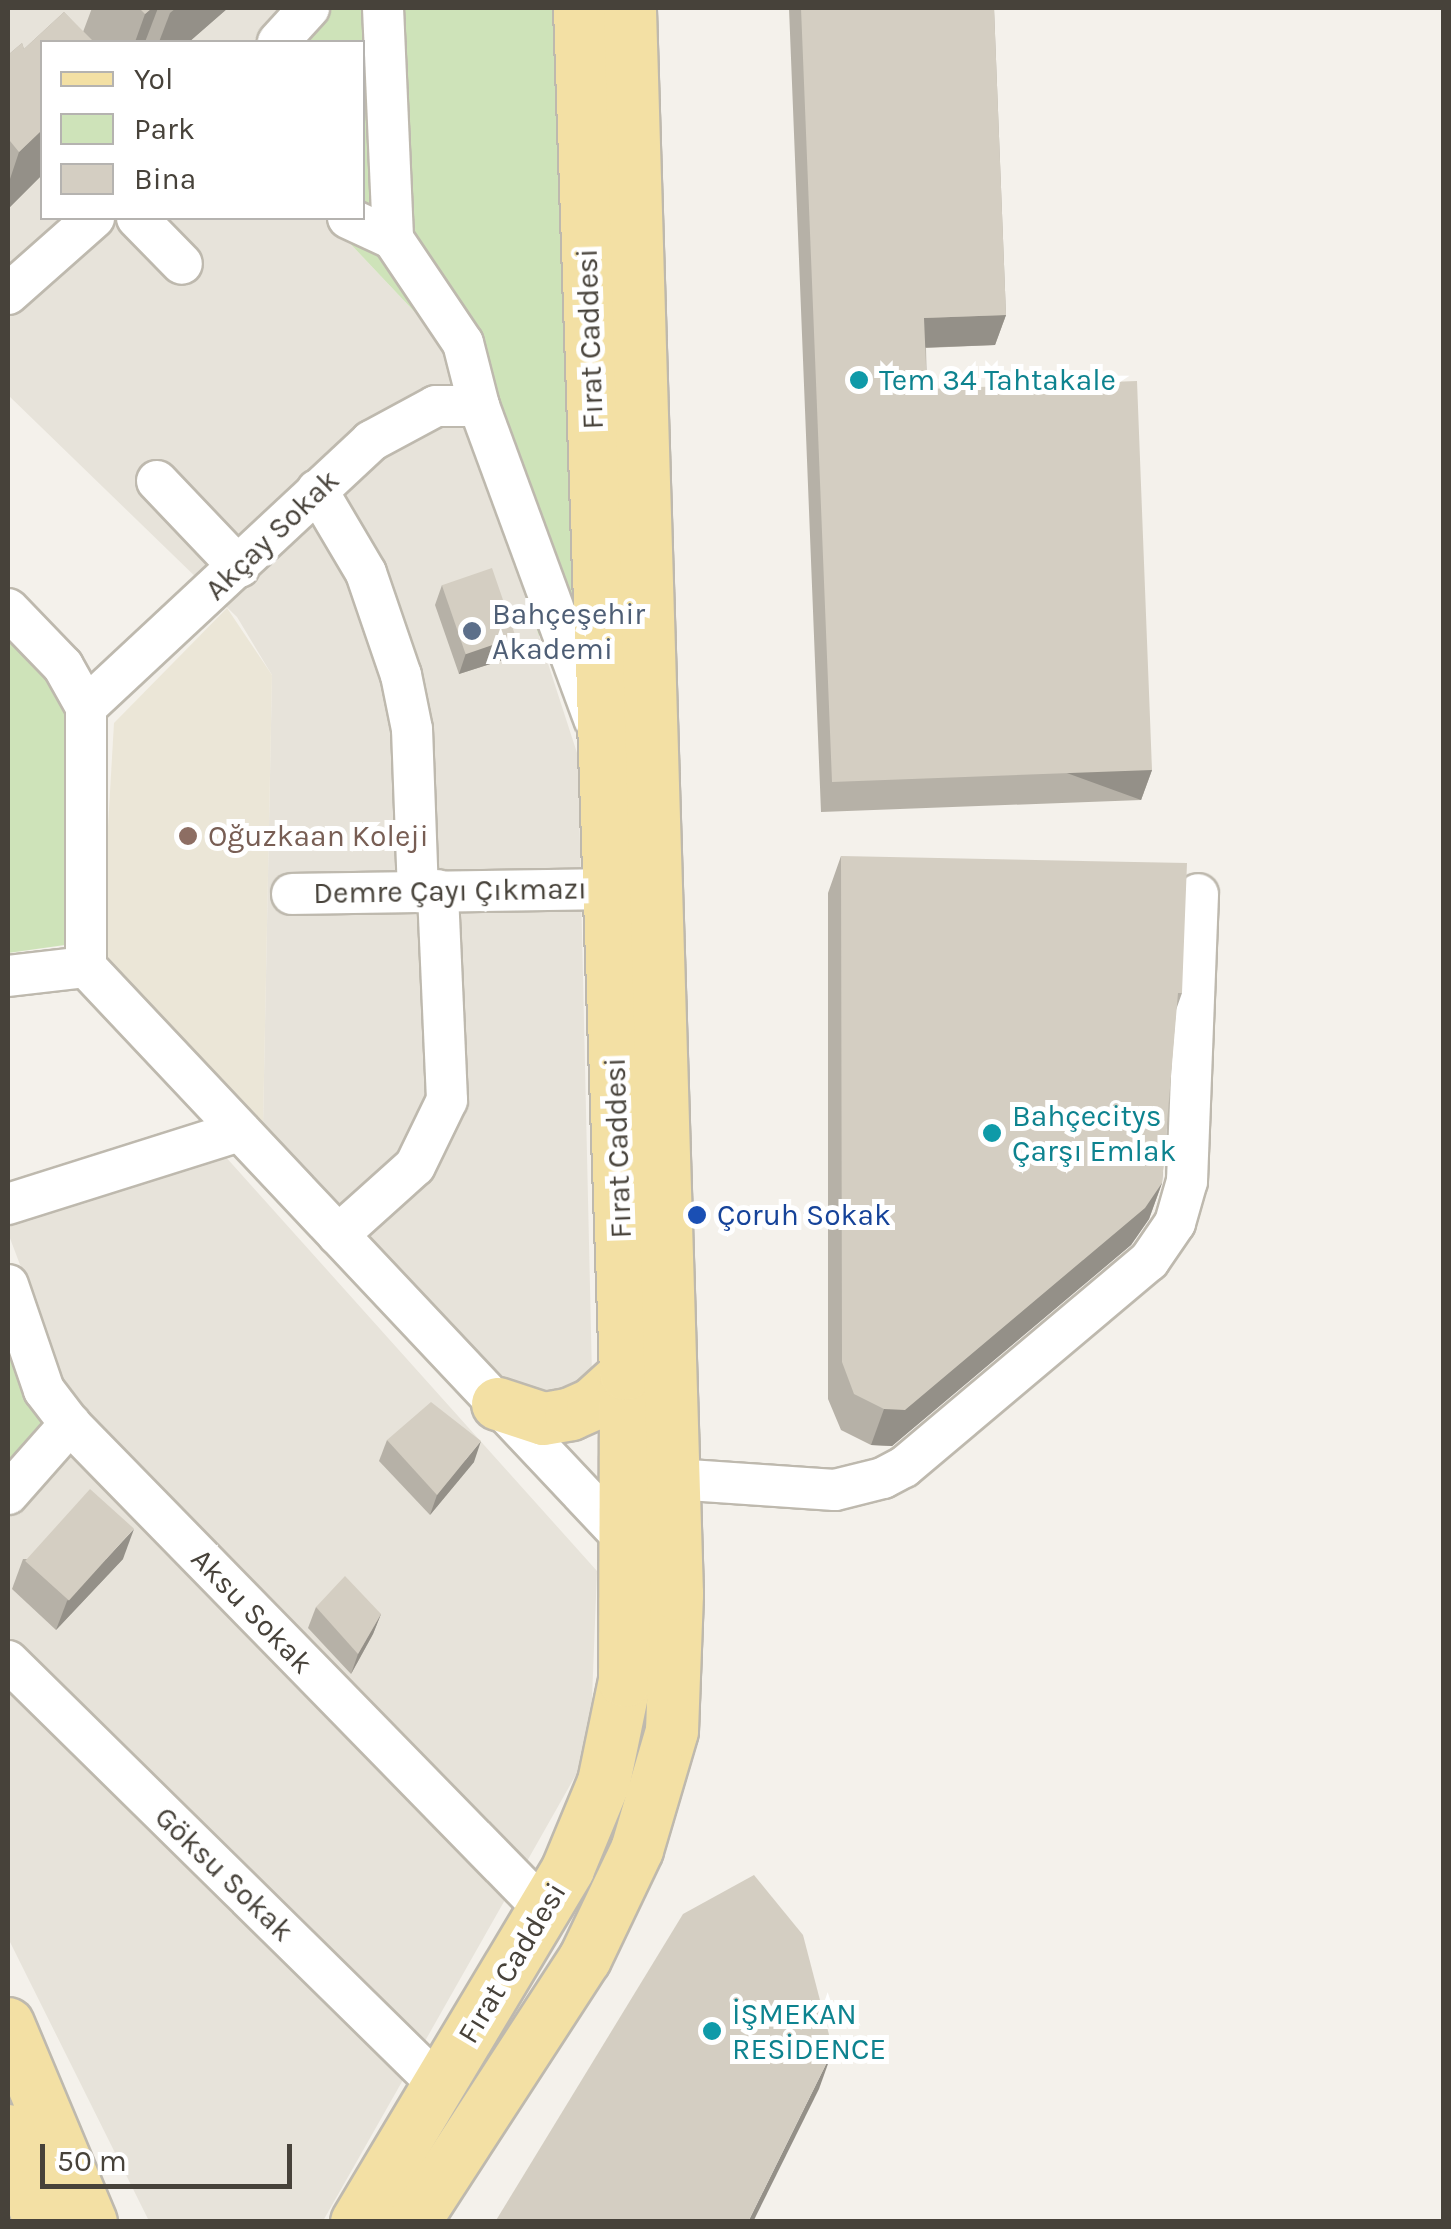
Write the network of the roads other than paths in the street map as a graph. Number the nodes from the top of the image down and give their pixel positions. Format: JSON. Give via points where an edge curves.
{"nodes":[{"id":1,"x":309,"y":8,"type":"edge"},
{"id":2,"x":384,"y":8,"type":"edge"},
{"id":3,"x":580,"y":8,"type":"edge"},
{"id":4,"x":630,"y":8,"type":"edge"},
{"id":5,"x":280,"y":40,"type":"edge"},
{"id":6,"x":92,"y":220,"type":"edge"},
{"id":7,"x":139,"y":220,"type":"edge"},
{"id":8,"x":352,"y":220,"type":"edge"},
{"id":9,"x":393,"y":239,"type":"junction"},
{"id":10,"x":182,"y":264,"type":"dead end"},
{"id":11,"x":8,"y":294,"type":"edge"},
{"id":12,"x":480,"y":406,"type":"junction"},
{"id":13,"x":157,"y":480,"type":"dead end"},
{"id":14,"x":318,"y":490,"type":"junction"},
{"id":15,"x":239,"y":567,"type":"junction"},
{"id":16,"x":8,"y":610,"type":"edge"},
{"id":17,"x":86,"y":708,"type":"junction"},
{"id":18,"x":602,"y":742,"type":"junction"},
{"id":19,"x":609,"y":889,"type":"junction"},
{"id":20,"x":428,"y":890,"type":"junction"},
{"id":21,"x":292,"y":894,"type":"dead end"},
{"id":22,"x":1198,"y":894,"type":"dead end"},
{"id":23,"x":86,"y":967,"type":"junction"},
{"id":24,"x":8,"y":976,"type":"edge"},
{"id":25,"x":240,"y":1131,"type":"junction"},
{"id":26,"x":8,"y":1204,"type":"edge"},
{"id":27,"x":338,"y":1235,"type":"junction"},
{"id":28,"x":8,"y":1285,"type":"edge"},
{"id":29,"x":626,"y":1374,"type":"junction"},
{"id":30,"x":498,"y":1404,"type":"junction"},
{"id":31,"x":70,"y":1424,"type":"junction"},
{"id":32,"x":674,"y":1478,"type":"junction"},
{"id":33,"x":8,"y":1494,"type":"edge"},
{"id":34,"x":625,"y":1539,"type":"junction"},
{"id":35,"x":678,"y":1594,"type":"junction"},
{"id":36,"x":8,"y":1661,"type":"edge"},
{"id":37,"x":542,"y":1907,"type":"junction"},
{"id":38,"x":8,"y":2024,"type":"edge"},
{"id":39,"x":440,"y":2086,"type":"junction"},
{"id":40,"x":8,"y":2131,"type":"edge"},
{"id":41,"x":40,"y":2222,"type":"edge"},
{"id":42,"x":91,"y":2222,"type":"edge"},
{"id":43,"x":358,"y":2222,"type":"edge"},
{"id":44,"x":414,"y":2222,"type":"edge"}],
"edges":[{"from":1,"to":5,"type":"street"},
{"from":2,"to":9,"type":"street"},
{"from":3,"to":18,"type":"main road","name":"Fırat Caddesi"},
{"from":4,"to":32,"type":"main road","name":"Fırat Caddesi"},
{"from":6,"to":11,"type":"street"},
{"from":7,"to":10,"type":"street"},
{"from":8,"to":9,"type":"street"},
{"from":9,"to":12,"type":"street","via":[[463,343]]},
{"from":12,"to":14,"type":"street","name":"Akçay Sokak","via":[[436,406],[371,440]]},
{"from":12,"to":18,"type":"street"},
{"from":13,"to":15,"type":"street"},
{"from":14,"to":15,"type":"street","name":"Akçay Sokak"},
{"from":14,"to":20,"type":"street","via":[[366,573],[401,675]]},
{"from":15,"to":17,"type":"street","name":"Akçay Sokak"},
{"from":16,"to":17,"type":"street","via":[[63,666]]},
{"from":17,"to":23,"type":"street"},
{"from":18,"to":19,"type":"main road","name":"Fırat Caddesi"},
{"from":19,"to":20,"type":"street","name":"Demre Çayı Çıkmazı"},
{"from":19,"to":29,"type":"main road","name":"Fırat Caddesi"},
{"from":20,"to":21,"type":"street","name":"Demre Çayı Çıkmazı"},
{"from":20,"to":27,"type":"street","via":[[446,1100],[415,1166]]},
{"from":22,"to":32,"type":"street","via":[[1187,1181],[1176,1223],[1149,1261],[883,1478],[835,1490]]},
{"from":23,"to":24,"type":"street"},
{"from":23,"to":25,"type":"street"},
{"from":25,"to":26,"type":"street"},
{"from":25,"to":27,"type":"street"},
{"from":27,"to":30,"type":"street"},
{"from":28,"to":31,"type":"street","name":"Aksu Sokak","via":[[44,1390]]},
{"from":29,"to":30,"type":"main road","via":[[572,1414],[544,1420]]},
{"from":29,"to":34,"type":"main road","name":"Fırat Caddesi"},
{"from":30,"to":34,"type":"street"},
{"from":31,"to":33,"type":"street"},
{"from":31,"to":37,"type":"street","name":"Aksu Sokak"},
{"from":32,"to":35,"type":"main road","name":"Fırat Caddesi"},
{"from":34,"to":35,"type":"street"},
{"from":34,"to":37,"type":"main road","name":"Fırat Caddesi","via":[[626,1681],[604,1782],[568,1869]]},
{"from":35,"to":44,"type":"main road","name":"Fırat Caddesi","via":[[672,1731],[636,1850],[586,1959]]},
{"from":36,"to":39,"type":"street","name":"Göksu Sokak"},
{"from":37,"to":39,"type":"main road","name":"Fırat Caddesi"},
{"from":38,"to":42,"type":"main road"},
{"from":39,"to":43,"type":"main road","name":"Fırat Caddesi"},
{"from":40,"to":41,"type":"main road"}]}
